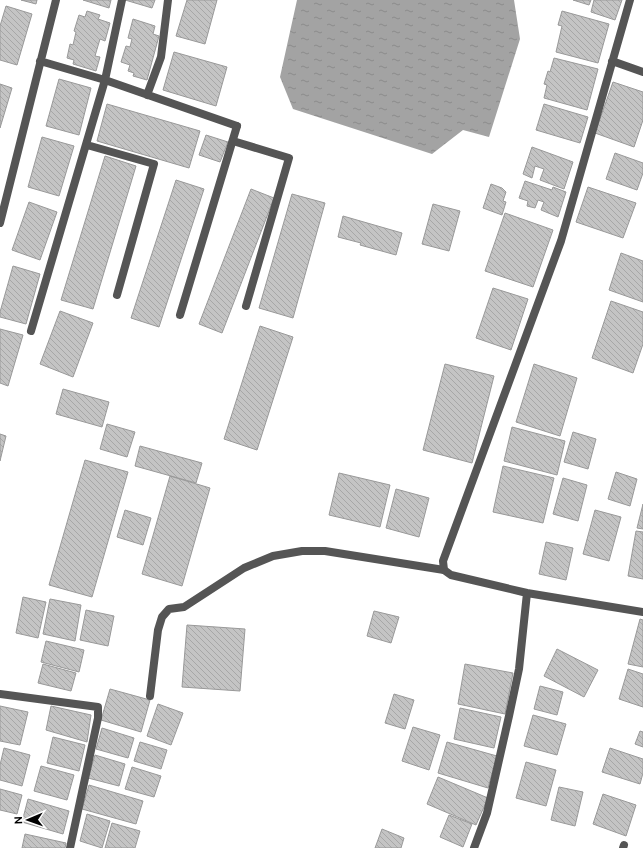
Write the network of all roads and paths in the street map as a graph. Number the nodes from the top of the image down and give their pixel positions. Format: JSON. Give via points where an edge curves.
{"nodes":[{"id":1,"x":56,"y":0,"type":"edge"},
{"id":2,"x":122,"y":0,"type":"edge"},
{"id":3,"x":168,"y":0,"type":"edge"},
{"id":4,"x":630,"y":0,"type":"edge"},
{"id":5,"x":40,"y":60,"type":"junction"},
{"id":6,"x":612,"y":61,"type":"junction"},
{"id":7,"x":643,"y":72,"type":"edge"},
{"id":8,"x":105,"y":80,"type":"junction"},
{"id":9,"x":147,"y":95,"type":"junction"},
{"id":10,"x":233,"y":141,"type":"junction"},
{"id":11,"x":87,"y":145,"type":"junction"},
{"id":12,"x":0,"y":223,"type":"edge"},
{"id":13,"x":118,"y":295,"type":"dead end"},
{"id":14,"x":246,"y":306,"type":"dead end"},
{"id":15,"x":180,"y":315,"type":"dead end"},
{"id":16,"x":31,"y":331,"type":"dead end"},
{"id":17,"x":444,"y":570,"type":"junction"},
{"id":18,"x":527,"y":593,"type":"junction"},
{"id":19,"x":643,"y":612,"type":"edge"},
{"id":20,"x":0,"y":694,"type":"edge"},
{"id":21,"x":150,"y":696,"type":"dead end"},
{"id":22,"x":70,"y":848,"type":"edge"},
{"id":23,"x":474,"y":848,"type":"edge"}],
"edges":[{"from":1,"to":5,"type":"street"},
{"from":2,"to":8,"type":"street"},
{"from":3,"to":9,"type":"street","via":[[161,57]]},
{"from":4,"to":6,"type":"street"},
{"from":5,"to":8,"type":"street"},
{"from":5,"to":12,"type":"street"},
{"from":6,"to":7,"type":"street"},
{"from":6,"to":17,"type":"street","via":[[562,242],[443,560]]},
{"from":8,"to":9,"type":"street"},
{"from":8,"to":11,"type":"street"},
{"from":9,"to":10,"type":"street","via":[[237,126]]},
{"from":10,"to":14,"type":"street","via":[[290,158]]},
{"from":10,"to":15,"type":"street"},
{"from":11,"to":13,"type":"street","via":[[154,164]]},
{"from":11,"to":16,"type":"street"},
{"from":17,"to":18,"type":"street","via":[[451,575]]},
{"from":17,"to":21,"type":"street","via":[[325,551],[302,551],[267,558],[244,568],[184,607],[170,609],[162,617],[158,630]]},
{"from":18,"to":19,"type":"street"},
{"from":18,"to":23,"type":"street","via":[[518,669],[509,716],[487,813]]},
{"from":20,"to":22,"type":"street","via":[[98,707],[98,718]]}]}
